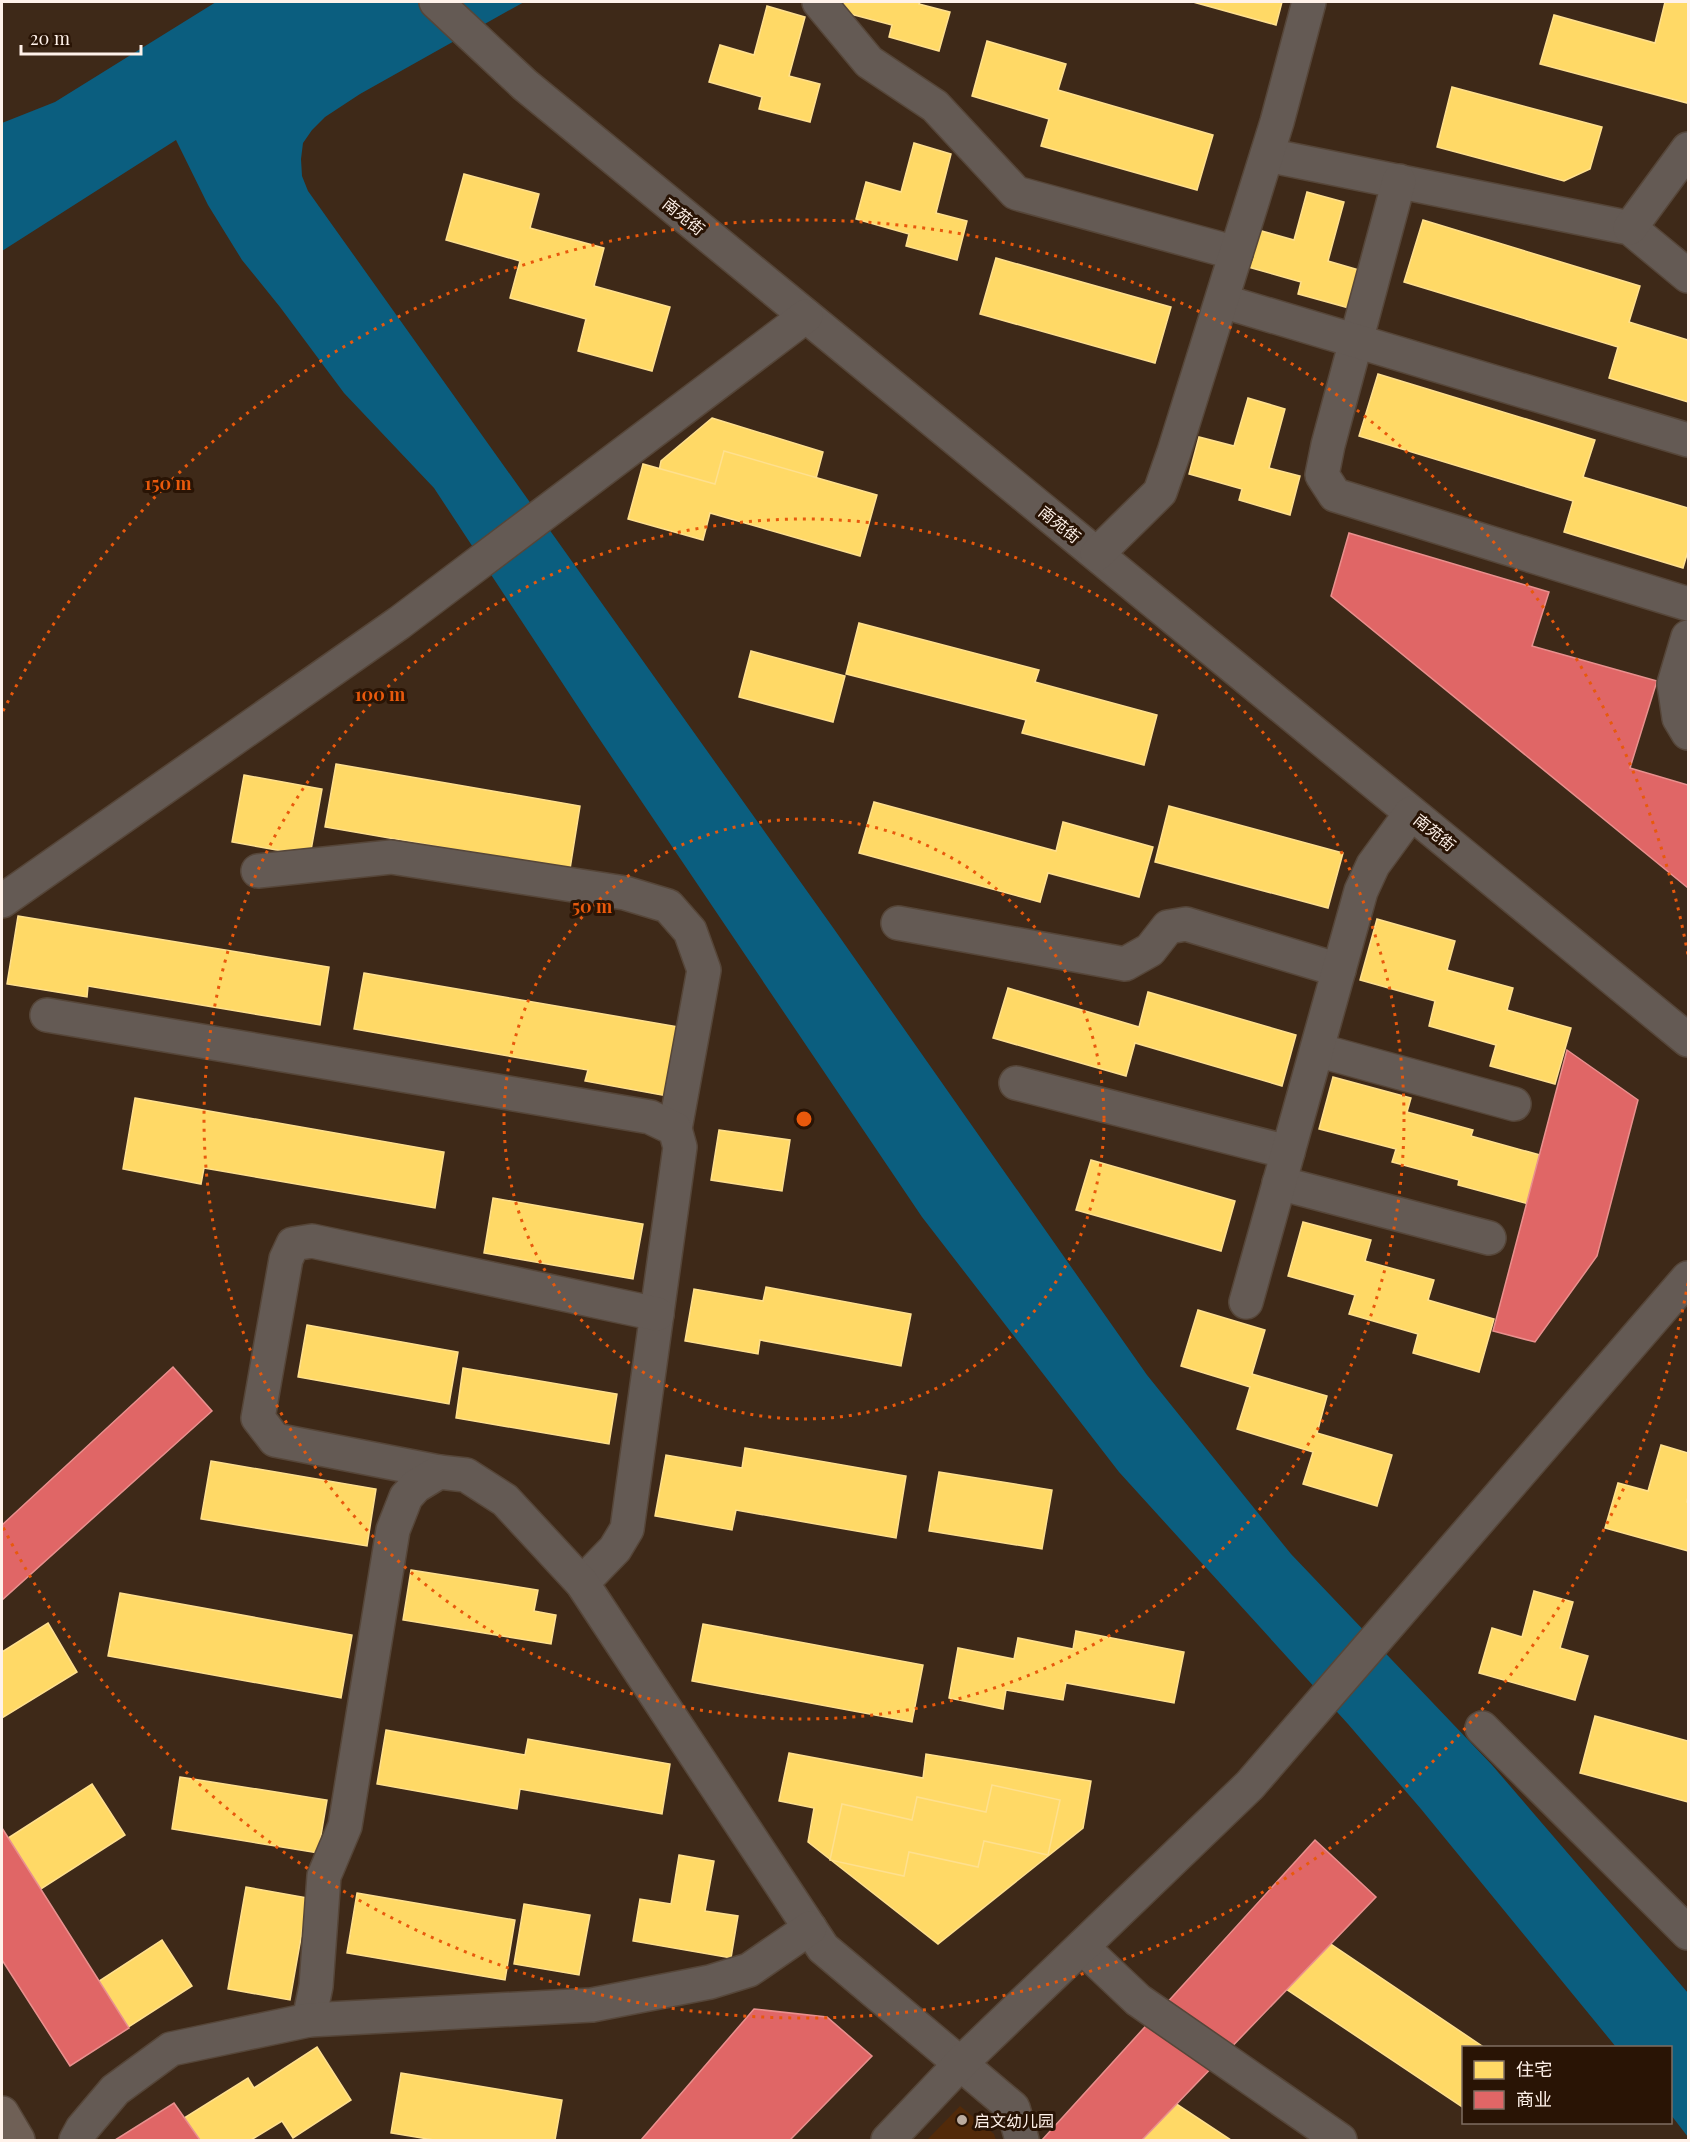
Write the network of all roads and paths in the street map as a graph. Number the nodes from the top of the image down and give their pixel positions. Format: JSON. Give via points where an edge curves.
{"nodes":[{"id":1,"x":436,"y":2,"type":"edge"},
{"id":2,"x":819,"y":2,"type":"edge"},
{"id":3,"x":1309,"y":2,"type":"edge"},
{"id":4,"x":1689,"y":150,"type":"edge"},
{"id":5,"x":1267,"y":155,"type":"junction"},
{"id":6,"x":1399,"y":181,"type":"junction"},
{"id":7,"x":1630,"y":228,"type":"junction"},
{"id":8,"x":1236,"y":253,"type":"junction"},
{"id":9,"x":1689,"y":276,"type":"edge"},
{"id":10,"x":1222,"y":301,"type":"junction"},
{"id":11,"x":807,"y":316,"type":"junction"},
{"id":12,"x":1355,"y":341,"type":"junction"},
{"id":13,"x":1689,"y":440,"type":"edge"},
{"id":14,"x":1097,"y":554,"type":"junction"},
{"id":15,"x":1689,"y":604,"type":"edge"},
{"id":16,"x":1689,"y":637,"type":"edge"},
{"id":17,"x":1689,"y":733,"type":"edge"},
{"id":18,"x":1411,"y":813,"type":"junction"},
{"id":19,"x":258,"y":871,"type":"dead end"},
{"id":20,"x":2,"y":901,"type":"edge"},
{"id":21,"x":898,"y":923,"type":"dead end"},
{"id":22,"x":1339,"y":969,"type":"junction"},
{"id":23,"x":47,"y":1015,"type":"dead end"},
{"id":24,"x":1689,"y":1040,"type":"edge"},
{"id":25,"x":1317,"y":1050,"type":"junction"},
{"id":26,"x":1016,"y":1083,"type":"dead end"},
{"id":27,"x":1514,"y":1104,"type":"dead end"},
{"id":28,"x":675,"y":1129,"type":"junction"},
{"id":29,"x":1288,"y":1152,"type":"junction"},
{"id":30,"x":1279,"y":1183,"type":"junction"},
{"id":31,"x":1489,"y":1238,"type":"dead end"},
{"id":32,"x":1689,"y":1278,"type":"edge"},
{"id":33,"x":1246,"y":1302,"type":"dead end"},
{"id":34,"x":657,"y":1314,"type":"junction"},
{"id":35,"x":439,"y":1472,"type":"junction"},
{"id":36,"x":582,"y":1583,"type":"junction"},
{"id":37,"x":1482,"y":1728,"type":"dead end"},
{"id":38,"x":810,"y":1928,"type":"junction"},
{"id":39,"x":1689,"y":1933,"type":"edge"},
{"id":40,"x":1082,"y":1947,"type":"junction"},
{"id":41,"x":309,"y":2020,"type":"junction"},
{"id":42,"x":960,"y":2065,"type":"junction"},
{"id":43,"x":2,"y":2113,"type":"edge"},
{"id":44,"x":18,"y":2140,"type":"edge"},
{"id":45,"x":75,"y":2140,"type":"edge"},
{"id":46,"x":888,"y":2140,"type":"edge"},
{"id":47,"x":1022,"y":2140,"type":"edge"},
{"id":48,"x":1340,"y":2140,"type":"edge"}],
"edges":[{"from":1,"to":11,"type":"street","name":"南苑街","via":[[525,85]]},
{"from":2,"to":8,"type":"street","via":[[868,63],[935,106],[1016,194]]},
{"from":3,"to":5,"type":"street"},
{"from":4,"to":7,"type":"street"},
{"from":5,"to":6,"type":"street"},
{"from":5,"to":8,"type":"street"},
{"from":6,"to":7,"type":"street"},
{"from":6,"to":12,"type":"street"},
{"from":7,"to":9,"type":"street"},
{"from":8,"to":10,"type":"street"},
{"from":10,"to":12,"type":"street"},
{"from":10,"to":14,"type":"street","via":[[1160,492]]},
{"from":11,"to":14,"type":"street","name":"南苑街"},
{"from":11,"to":20,"type":"street","via":[[399,623]]},
{"from":12,"to":13,"type":"street"},
{"from":12,"to":15,"type":"street","via":[[1322,475],[1335,495]]},
{"from":14,"to":18,"type":"street","name":"南苑街"},
{"from":16,"to":17,"type":"street","via":[[1674,684],[1679,718]]},
{"from":18,"to":22,"type":"street","via":[[1373,865],[1361,891]]},
{"from":18,"to":24,"type":"street","name":"南苑街"},
{"from":19,"to":28,"type":"street","via":[[391,857],[626,893],[668,906],[690,931],[704,970]]},
{"from":21,"to":22,"type":"street","via":[[1125,964],[1150,950],[1168,927],[1186,924]]},
{"from":22,"to":25,"type":"street"},
{"from":23,"to":28,"type":"street","via":[[650,1117]]},
{"from":25,"to":27,"type":"street"},
{"from":25,"to":29,"type":"street"},
{"from":26,"to":29,"type":"street"},
{"from":28,"to":34,"type":"street","via":[[680,1147]]},
{"from":29,"to":30,"type":"street"},
{"from":30,"to":31,"type":"street"},
{"from":30,"to":33,"type":"street"},
{"from":32,"to":40,"type":"street","via":[[1250,1785]]},
{"from":34,"to":35,"type":"street","via":[[312,1241],[293,1244],[286,1259],[258,1418],[275,1440]]},
{"from":34,"to":36,"type":"street","via":[[627,1529],[615,1549]]},
{"from":35,"to":36,"type":"street","via":[[466,1475],[505,1500]]},
{"from":35,"to":41,"type":"street","via":[[406,1497],[393,1530],[345,1826],[324,1876],[316,1986]]},
{"from":36,"to":38,"type":"street"},
{"from":37,"to":39,"type":"street"},
{"from":38,"to":41,"type":"street","via":[[749,1970],[710,1982],[592,2005]]},
{"from":38,"to":42,"type":"street","via":[[824,1948]]},
{"from":40,"to":42,"type":"street"},
{"from":40,"to":48,"type":"street","via":[[1138,2000]]},
{"from":41,"to":45,"type":"street","via":[[171,2049],[115,2090]]},
{"from":42,"to":46,"type":"street"},
{"from":42,"to":47,"type":"street","via":[[1012,2108]]},
{"from":43,"to":44,"type":"main road"}]}
